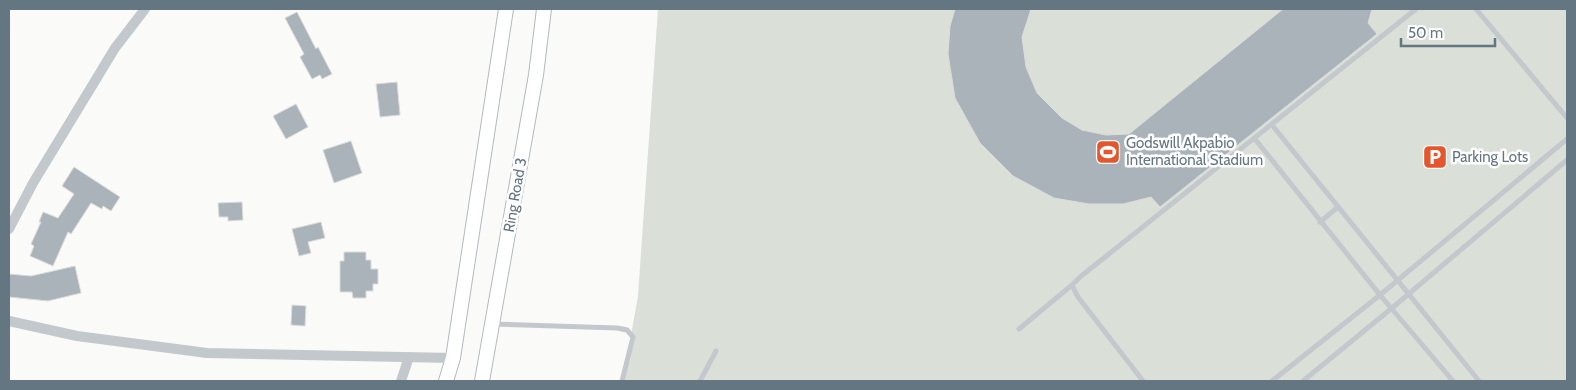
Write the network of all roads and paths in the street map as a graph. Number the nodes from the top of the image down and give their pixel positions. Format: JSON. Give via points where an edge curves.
{"nodes":[{"id":1,"x":145,"y":9,"type":"edge"},
{"id":2,"x":506,"y":9,"type":"edge"},
{"id":3,"x":544,"y":9,"type":"edge"},
{"id":4,"x":1416,"y":9,"type":"edge"},
{"id":5,"x":1476,"y":9,"type":"edge"},
{"id":6,"x":1567,"y":118,"type":"edge"},
{"id":7,"x":1272,"y":125,"type":"junction"},
{"id":8,"x":1254,"y":139,"type":"junction"},
{"id":9,"x":1567,"y":139,"type":"edge"},
{"id":10,"x":1567,"y":160,"type":"edge"},
{"id":11,"x":1338,"y":207,"type":"junction"},
{"id":12,"x":1320,"y":222,"type":"junction"},
{"id":13,"x":9,"y":229,"type":"edge"},
{"id":14,"x":1396,"y":281,"type":"junction"},
{"id":15,"x":1072,"y":285,"type":"junction"},
{"id":16,"x":1380,"y":295,"type":"junction"},
{"id":17,"x":1408,"y":295,"type":"junction"},
{"id":18,"x":1392,"y":308,"type":"junction"},
{"id":19,"x":9,"y":320,"type":"edge"},
{"id":20,"x":492,"y":324,"type":"junction"},
{"id":21,"x":1019,"y":329,"type":"dead end"},
{"id":22,"x":716,"y":351,"type":"dead end"},
{"id":23,"x":409,"y":357,"type":"junction"},
{"id":24,"x":452,"y":358,"type":"junction"},
{"id":25,"x":401,"y":381,"type":"edge"},
{"id":26,"x":446,"y":381,"type":"edge"},
{"id":27,"x":482,"y":381,"type":"edge"},
{"id":28,"x":622,"y":381,"type":"edge"},
{"id":29,"x":700,"y":381,"type":"edge"},
{"id":30,"x":1143,"y":381,"type":"edge"},
{"id":31,"x":1272,"y":381,"type":"edge"},
{"id":32,"x":1302,"y":381,"type":"edge"},
{"id":33,"x":1453,"y":381,"type":"edge"},
{"id":34,"x":1478,"y":381,"type":"edge"}],
"edges":[{"from":1,"to":13,"type":"street","via":[[114,48]]},
{"from":2,"to":24,"type":"main road"},
{"from":3,"to":20,"type":"main road","name":"Ring Road 3","via":[[536,76]]},
{"from":4,"to":7,"type":"lane"},
{"from":5,"to":6,"type":"lane"},
{"from":7,"to":8,"type":"lane"},
{"from":7,"to":11,"type":"lane"},
{"from":8,"to":12,"type":"lane"},
{"from":8,"to":15,"type":"lane"},
{"from":9,"to":14,"type":"lane"},
{"from":10,"to":17,"type":"lane"},
{"from":11,"to":12,"type":"lane"},
{"from":11,"to":14,"type":"lane"},
{"from":12,"to":16,"type":"lane"},
{"from":14,"to":16,"type":"lane"},
{"from":14,"to":17,"type":"lane"},
{"from":15,"to":21,"type":"lane"},
{"from":15,"to":30,"type":"lane"},
{"from":16,"to":18,"type":"lane"},
{"from":16,"to":31,"type":"lane"},
{"from":17,"to":18,"type":"lane"},
{"from":17,"to":34,"type":"lane"},
{"from":18,"to":32,"type":"lane"},
{"from":18,"to":33,"type":"lane"},
{"from":19,"to":23,"type":"street","via":[[77,336],[207,353]]},
{"from":20,"to":27,"type":"main road","name":"Ring Road 3"},
{"from":20,"to":28,"type":"lane","via":[[627,330],[633,337]]},
{"from":22,"to":29,"type":"lane"},
{"from":23,"to":24,"type":"street"},
{"from":23,"to":25,"type":"street"},
{"from":24,"to":26,"type":"main road"}]}
